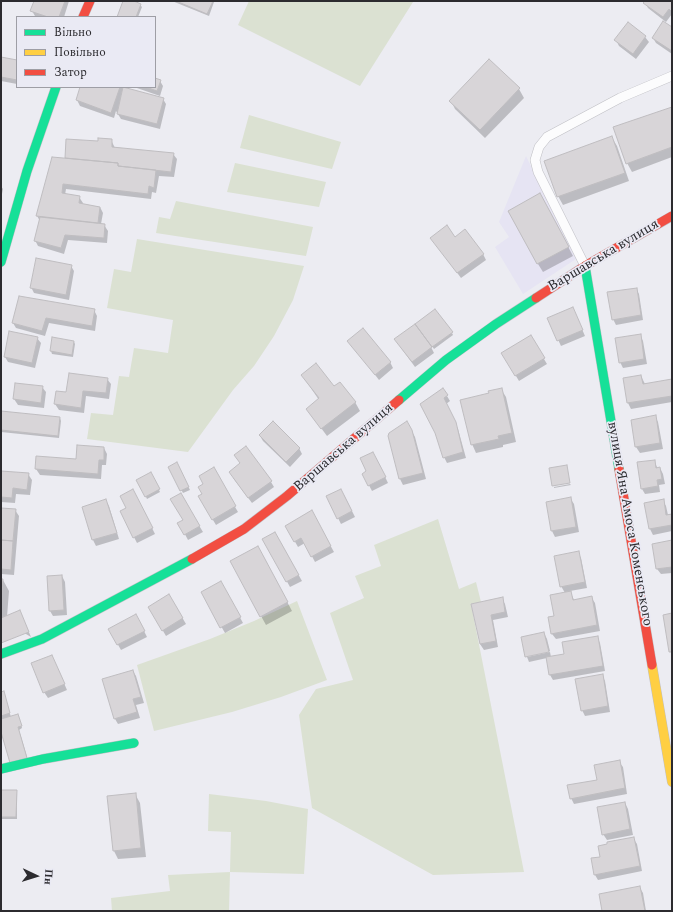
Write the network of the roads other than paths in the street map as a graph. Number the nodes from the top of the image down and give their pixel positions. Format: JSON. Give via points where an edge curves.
{"nodes":[{"id":1,"x":90,"y":1,"type":"edge"},
{"id":2,"x":83,"y":16,"type":"edge"},
{"id":3,"x":672,"y":76,"type":"edge"},
{"id":4,"x":56,"y":88,"type":"edge"},
{"id":5,"x":672,"y":216,"type":"edge"},
{"id":6,"x":1,"y":262,"type":"edge"},
{"id":7,"x":585,"y":266,"type":"junction"},
{"id":8,"x":1,"y":654,"type":"edge"},
{"id":9,"x":134,"y":743,"type":"dead end"},
{"id":10,"x":1,"y":769,"type":"edge"},
{"id":11,"x":672,"y":782,"type":"edge"}],
"edges":[{"from":1,"to":2,"type":"street"},
{"from":3,"to":7,"type":"lane","via":[[613,101],[547,137],[539,147],[535,160],[538,172]]},
{"from":4,"to":6,"type":"street","via":[[27,171]]},
{"from":5,"to":7,"type":"street","name":"Варшавська вулиця"},
{"from":7,"to":8,"type":"street","name":"Варшавська вулиця","via":[[446,360],[287,496],[244,529],[42,639]]},
{"from":7,"to":11,"type":"street","name":"вулиця Яна Амоса Коменського"},
{"from":9,"to":10,"type":"street"}]}
